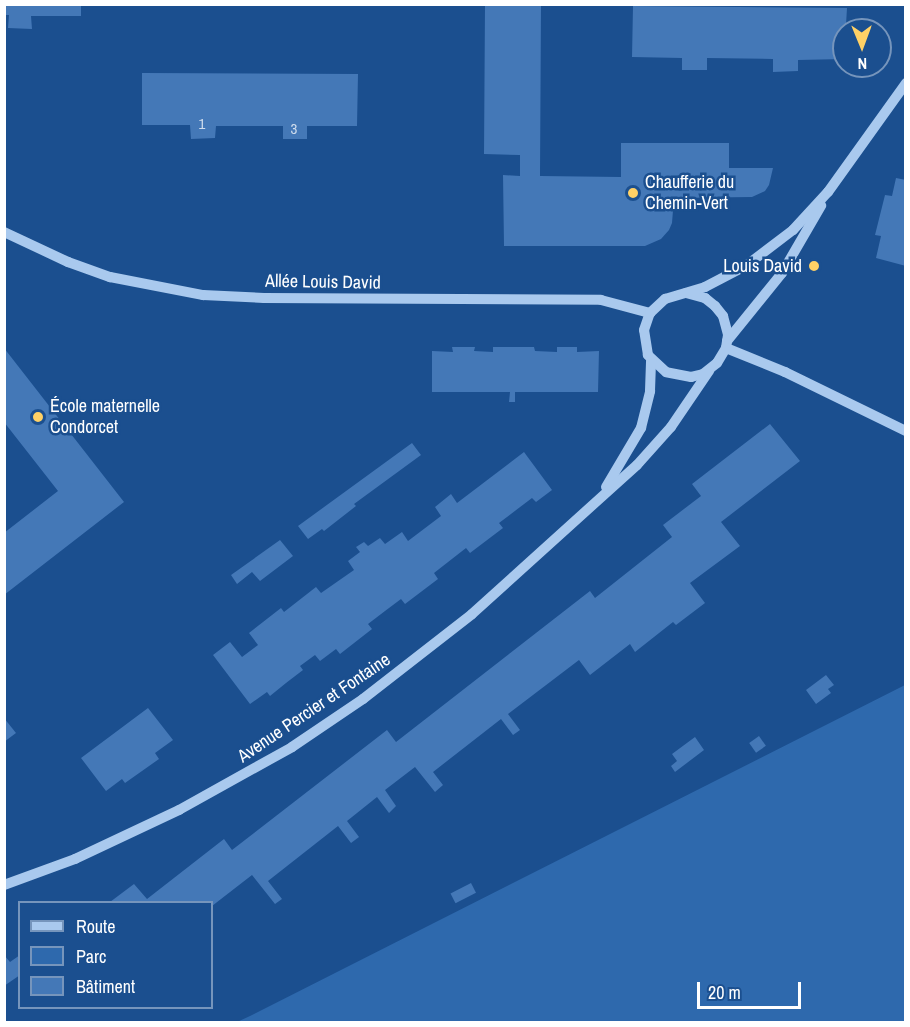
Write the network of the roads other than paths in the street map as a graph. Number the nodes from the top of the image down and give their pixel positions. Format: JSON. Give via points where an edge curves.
{"nodes":[{"id":1,"x":906,"y":83,"type":"edge"},
{"id":2,"x":828,"y":192,"type":"junction"},
{"id":3,"x":4,"y":232,"type":"edge"},
{"id":4,"x":686,"y":293,"type":"junction"},
{"id":5,"x":650,"y":313,"type":"junction"},
{"id":6,"x":727,"y":345,"type":"junction"},
{"id":7,"x":651,"y":360,"type":"junction"},
{"id":8,"x":709,"y":370,"type":"junction"},
{"id":9,"x":906,"y":431,"type":"edge"},
{"id":10,"x":602,"y":495,"type":"junction"},
{"id":11,"x":4,"y":885,"type":"edge"}],
"edges":[{"from":1,"to":2,"type":"street","name":"Avenue Percier et Fontaine"},
{"from":2,"to":4,"type":"street","name":"Avenue Percier et Fontaine","via":[[771,250]]},
{"from":2,"to":6,"type":"street","name":"Avenue Percier et Fontaine","via":[[800,246]]},
{"from":3,"to":5,"type":"street","name":"Allée Louis David","via":[[110,277],[203,295],[601,300]]},
{"from":4,"to":5,"type":"street","name":"Avenue Percier et Fontaine","via":[[665,299]]},
{"from":4,"to":6,"type":"street","via":[[705,298],[720,310]]},
{"from":5,"to":7,"type":"street","name":"Avenue Percier et Fontaine","via":[[643,337]]},
{"from":6,"to":8,"type":"street","name":"Avenue Percier et Fontaine"},
{"from":6,"to":9,"type":"street"},
{"from":7,"to":8,"type":"street","via":[[678,377]]},
{"from":7,"to":10,"type":"street","name":"Avenue Percier et Fontaine","via":[[650,391],[641,428]]},
{"from":8,"to":10,"type":"street","name":"Avenue Percier et Fontaine","via":[[649,453]]},
{"from":10,"to":11,"type":"street","name":"Avenue Percier et Fontaine","via":[[472,614],[363,699],[292,747],[150,825]]}]}
